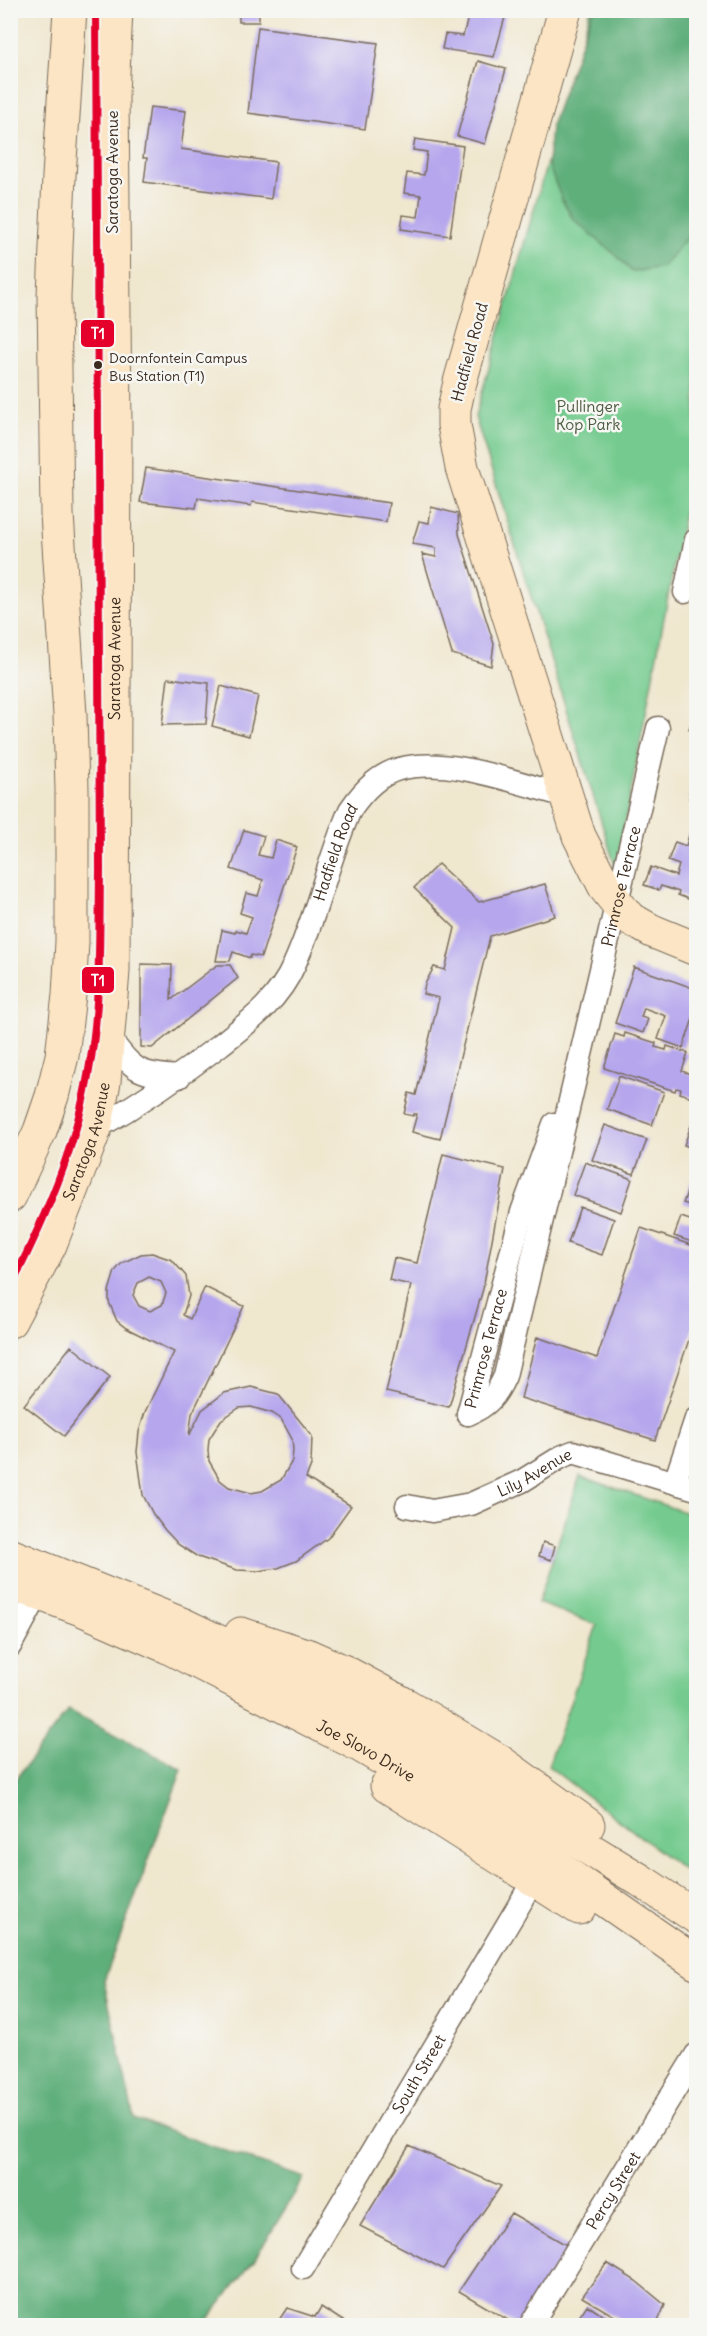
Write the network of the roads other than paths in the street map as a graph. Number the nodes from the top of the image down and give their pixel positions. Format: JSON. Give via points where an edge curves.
{"nodes":[{"id":1,"x":70,"y":10,"type":"edge"},
{"id":2,"x":116,"y":10,"type":"edge"},
{"id":3,"x":565,"y":10,"type":"edge"},
{"id":4,"x":696,"y":540,"type":"edge"},
{"id":5,"x":685,"y":592,"type":"dead end"},
{"id":6,"x":658,"y":728,"type":"dead end"},
{"id":7,"x":566,"y":796,"type":"junction"},
{"id":8,"x":616,"y":903,"type":"junction"},
{"id":9,"x":696,"y":949,"type":"edge"},
{"id":10,"x":109,"y":1038,"type":"junction"},
{"id":11,"x":179,"y":1077,"type":"junction"},
{"id":12,"x":576,"y":1080,"type":"junction"},
{"id":13,"x":95,"y":1129,"type":"junction"},
{"id":14,"x":10,"y":1196,"type":"edge"},
{"id":15,"x":10,"y":1321,"type":"edge"},
{"id":16,"x":696,"y":1419,"type":"edge"},
{"id":17,"x":675,"y":1482,"type":"junction"},
{"id":18,"x":696,"y":1489,"type":"edge"},
{"id":19,"x":407,"y":1506,"type":"dead end"},
{"id":20,"x":10,"y":1545,"type":"edge"},
{"id":21,"x":10,"y":1555,"type":"edge"},
{"id":22,"x":19,"y":1590,"type":"edge"},
{"id":23,"x":10,"y":1646,"type":"edge"},
{"id":24,"x":547,"y":1857,"type":"junction"},
{"id":25,"x":640,"y":1880,"type":"junction"},
{"id":26,"x":696,"y":1917,"type":"edge"},
{"id":27,"x":688,"y":1957,"type":"edge"},
{"id":28,"x":696,"y":2055,"type":"edge"},
{"id":29,"x":303,"y":2268,"type":"dead end"},
{"id":30,"x":530,"y":2325,"type":"edge"}],
"edges":[{"from":1,"to":14,"type":"main road","via":[[54,296],[57,514],[71,769],[69,995],[62,1056],[52,1096]]},
{"from":2,"to":10,"type":"main road","name":"Saratoga Avenue","via":[[112,94],[113,959]]},
{"from":3,"to":7,"type":"main road","name":"Hadfield Road","via":[[460,382],[454,425],[462,468]]},
{"from":4,"to":5,"type":"street"},
{"from":6,"to":8,"type":"street","name":"Primrose Terrace"},
{"from":7,"to":8,"type":"main road","name":"Hadfield Road","via":[[579,836]]},
{"from":7,"to":11,"type":"street","name":"Hadfield Road","via":[[439,765],[397,770],[375,781],[350,810],[308,931],[284,984],[259,1013]]},
{"from":8,"to":9,"type":"main road","name":"Hadfield Road","via":[[629,918]]},
{"from":8,"to":12,"type":"street","name":"Primrose Terrace"},
{"from":10,"to":11,"type":"street","via":[[142,1073]]},
{"from":10,"to":13,"type":"main road","name":"Saratoga Avenue"},
{"from":11,"to":13,"type":"street","name":"Hadfield Road"},
{"from":12,"to":12,"type":"street","name":"Primrose Terrace","via":[[505,1376],[493,1399],[468,1414],[522,1212],[545,1146]]},
{"from":13,"to":15,"type":"main road","name":"Saratoga Avenue","via":[[50,1245]]},
{"from":16,"to":17,"type":"street"},
{"from":17,"to":18,"type":"street","name":"Lily Avenue"},
{"from":17,"to":19,"type":"street","name":"Lily Avenue","via":[[573,1452],[522,1481],[460,1507],[432,1511]]},
{"from":20,"to":25,"type":"main road","via":[[345,1672],[499,1761],[607,1841],[632,1865]]},
{"from":21,"to":24,"type":"main road","name":"Joe Slovo Drive","via":[[184,1625],[325,1693],[426,1749]]},
{"from":22,"to":23,"type":"street"},
{"from":22,"to":24,"type":"main road","name":"Joe Slovo Drive","via":[[81,1609],[168,1647],[314,1720]]},
{"from":24,"to":25,"type":"main road","name":"Joe Slovo Drive"},
{"from":24,"to":27,"type":"main road","name":"Joe Slovo Drive"},
{"from":24,"to":29,"type":"street","name":"South Street"},
{"from":25,"to":26,"type":"main road","name":"Joe Slovo Drive"},
{"from":28,"to":30,"type":"street","name":"Percy Street"}]}
